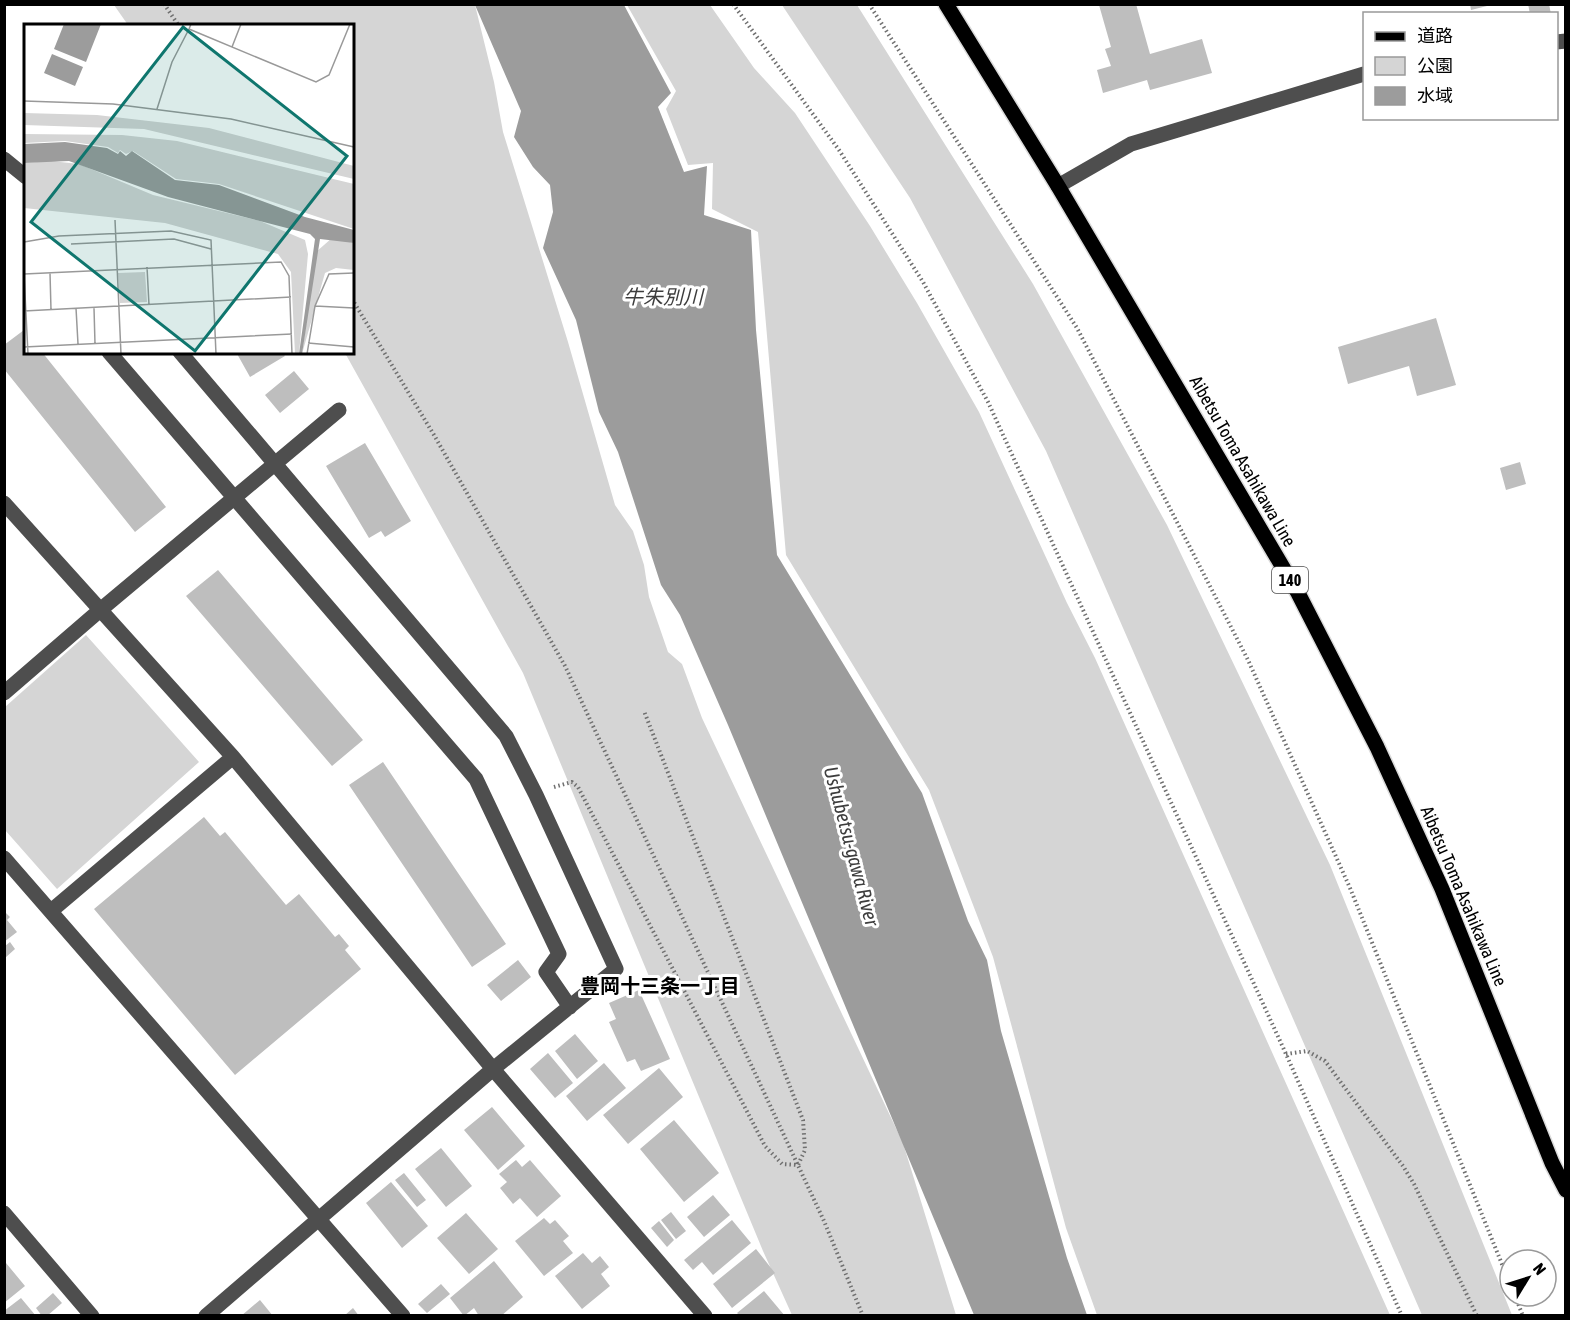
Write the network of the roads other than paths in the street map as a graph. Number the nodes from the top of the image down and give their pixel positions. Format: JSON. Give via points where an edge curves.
{"nodes":[{"id":1,"x":946,"y":4,"type":"edge"},
{"id":2,"x":1363,"y":76,"type":"edge"},
{"id":3,"x":4,"y":159,"type":"edge"},
{"id":4,"x":24,"y":175,"type":"edge"},
{"id":5,"x":1059,"y":186,"type":"junction"},
{"id":6,"x":111,"y":354,"type":"edge"},
{"id":7,"x":182,"y":354,"type":"edge"},
{"id":8,"x":339,"y":410,"type":"dead end"},
{"id":9,"x":274,"y":463,"type":"junction"},
{"id":10,"x":233,"y":498,"type":"junction"},
{"id":11,"x":4,"y":503,"type":"edge"},
{"id":12,"x":99,"y":611,"type":"junction"},
{"id":13,"x":4,"y":693,"type":"edge"},
{"id":14,"x":233,"y":757,"type":"junction"},
{"id":15,"x":4,"y":858,"type":"edge"},
{"id":16,"x":51,"y":911,"type":"junction"},
{"id":17,"x":570,"y":1006,"type":"junction"},
{"id":18,"x":493,"y":1069,"type":"junction"},
{"id":19,"x":1566,"y":1190,"type":"edge"},
{"id":20,"x":4,"y":1213,"type":"edge"},
{"id":21,"x":318,"y":1218,"type":"junction"},
{"id":22,"x":92,"y":1316,"type":"edge"},
{"id":23,"x":206,"y":1316,"type":"edge"},
{"id":24,"x":403,"y":1316,"type":"edge"},
{"id":25,"x":705,"y":1316,"type":"edge"}],
"edges":[{"from":1,"to":5,"type":"main road","name":"Aibetsu Toma Asahikawa Line","number":"140"},
{"from":2,"to":5,"type":"street","via":[[1131,144]]},
{"from":3,"to":4,"type":"street"},
{"from":5,"to":19,"type":"main road","name":"Aibetsu Toma Asahikawa Line","number":"140","via":[[1298,594],[1377,747],[1442,889]]},
{"from":6,"to":10,"type":"street"},
{"from":7,"to":9,"type":"street"},
{"from":8,"to":9,"type":"street"},
{"from":9,"to":10,"type":"street"},
{"from":9,"to":17,"type":"street","via":[[506,736],[616,969]]},
{"from":10,"to":12,"type":"street"},
{"from":10,"to":17,"type":"street","via":[[476,779],[559,954],[546,972]]},
{"from":11,"to":12,"type":"street"},
{"from":12,"to":13,"type":"street"},
{"from":12,"to":14,"type":"street"},
{"from":14,"to":16,"type":"street"},
{"from":14,"to":18,"type":"street"},
{"from":15,"to":16,"type":"street"},
{"from":16,"to":21,"type":"street"},
{"from":17,"to":18,"type":"street"},
{"from":18,"to":21,"type":"street"},
{"from":18,"to":25,"type":"street"},
{"from":20,"to":22,"type":"street"},
{"from":21,"to":23,"type":"street"},
{"from":21,"to":24,"type":"street"}]}
